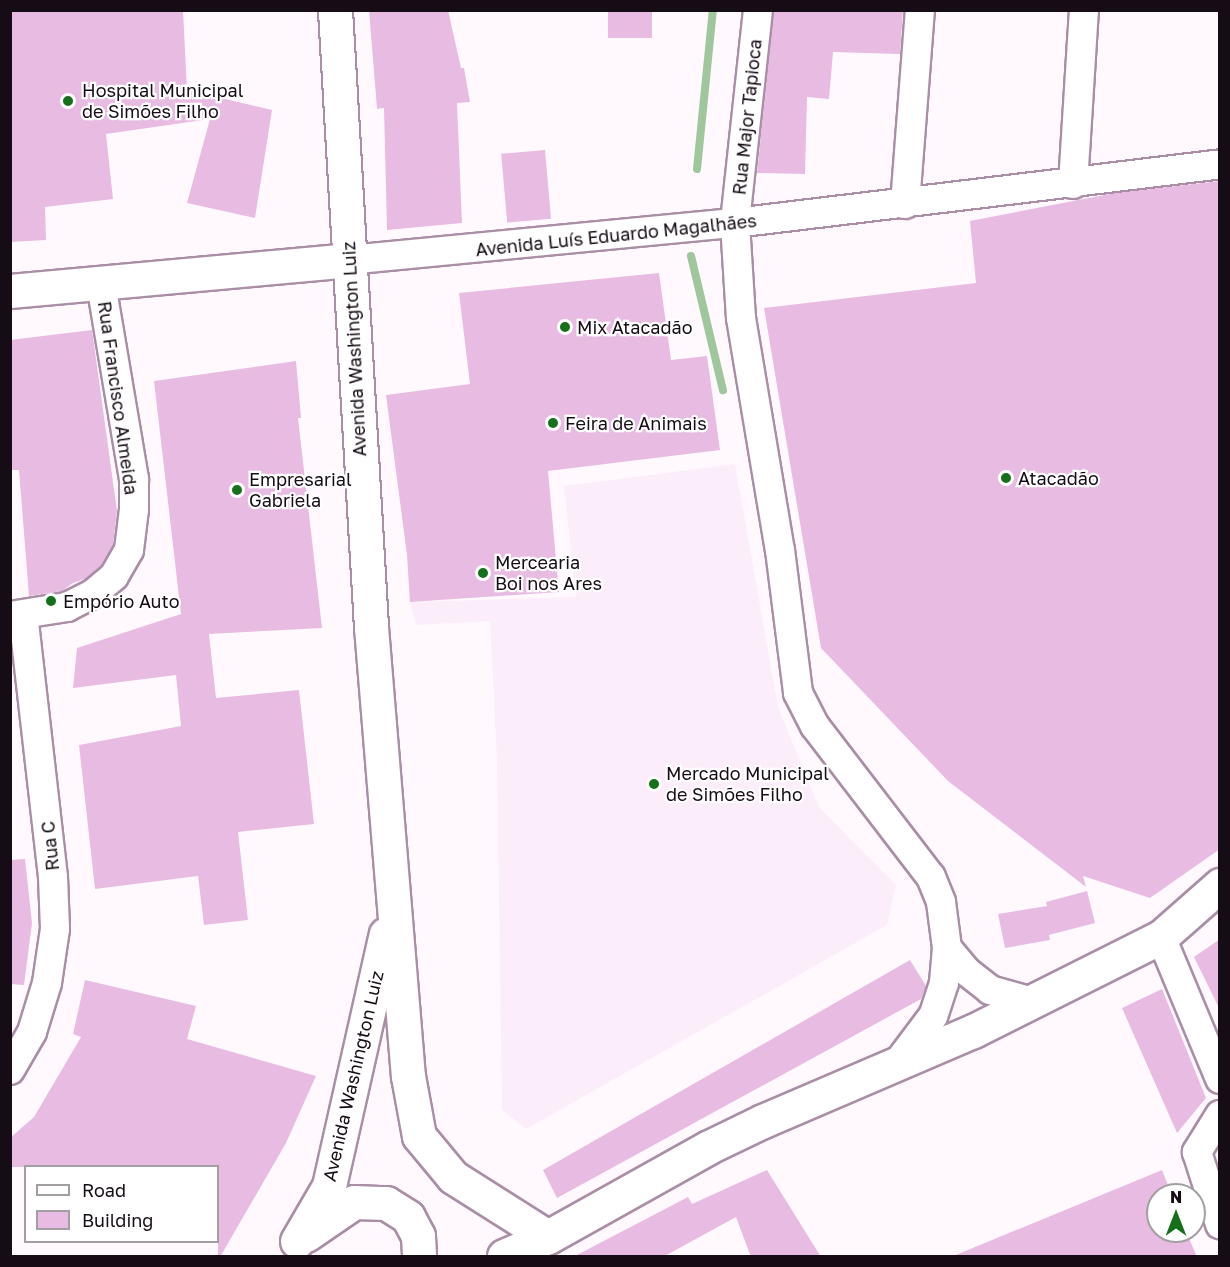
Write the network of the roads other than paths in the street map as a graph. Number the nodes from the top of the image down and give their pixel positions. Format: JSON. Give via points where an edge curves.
{"nodes":[{"id":1,"x":335,"y":10,"type":"edge"},
{"id":2,"x":758,"y":10,"type":"edge"},
{"id":3,"x":920,"y":10,"type":"edge"},
{"id":4,"x":1084,"y":10,"type":"edge"},
{"id":5,"x":1220,"y":164,"type":"edge"},
{"id":6,"x":1072,"y":184,"type":"junction"},
{"id":7,"x":905,"y":204,"type":"junction"},
{"id":8,"x":735,"y":224,"type":"junction"},
{"id":9,"x":348,"y":260,"type":"junction"},
{"id":10,"x":101,"y":282,"type":"junction"},
{"id":11,"x":10,"y":291,"type":"edge"},
{"id":12,"x":17,"y":615,"type":"edge"},
{"id":13,"x":1220,"y":885,"type":"edge"},
{"id":14,"x":393,"y":903,"type":"junction"},
{"id":15,"x":1161,"y":937,"type":"junction"},
{"id":16,"x":947,"y":948,"type":"junction"},
{"id":17,"x":1033,"y":1002,"type":"junction"},
{"id":18,"x":405,"y":1038,"type":"junction"},
{"id":19,"x":900,"y":1060,"type":"junction"},
{"id":20,"x":10,"y":1070,"type":"edge"},
{"id":21,"x":356,"y":1073,"type":"junction"},
{"id":22,"x":1220,"y":1079,"type":"edge"},
{"id":23,"x":1220,"y":1116,"type":"edge"},
{"id":24,"x":1220,"y":1224,"type":"edge"},
{"id":25,"x":548,"y":1237,"type":"junction"},
{"id":26,"x":290,"y":1249,"type":"edge"},
{"id":27,"x":419,"y":1257,"type":"edge"},
{"id":28,"x":504,"y":1257,"type":"edge"}],
"edges":[{"from":1,"to":9,"type":"main road","name":"Avenida Washington Luiz"},
{"from":2,"to":8,"type":"street","name":"Rua Major Tapioca"},
{"from":3,"to":7,"type":"street"},
{"from":4,"to":6,"type":"street"},
{"from":5,"to":6,"type":"street","name":"Avenida Luís Eduardo Magalhães"},
{"from":6,"to":7,"type":"street","name":"Avenida Luís Eduardo Magalhães"},
{"from":7,"to":8,"type":"street","name":"Avenida Luís Eduardo Magalhães"},
{"from":8,"to":9,"type":"street","name":"Avenida Luís Eduardo Magalhães"},
{"from":8,"to":16,"type":"street","name":"Rua Major Tapioca","via":[[741,318],[780,550],[798,693],[815,726],[931,877],[941,902]]},
{"from":9,"to":10,"type":"main road","name":"Avenida Luís Eduardo Magalhães"},
{"from":9,"to":14,"type":"main road","name":"Avenida Washington Luiz"},
{"from":10,"to":11,"type":"main road","name":"Avenida Luís Eduardo Magalhães"},
{"from":10,"to":12,"type":"street","name":"Rua Francisco Almeida","via":[[134,479],[129,550],[114,576],[94,593],[67,607]]},
{"from":12,"to":20,"type":"street","name":"Rua C","via":[[53,877],[55,929],[47,983],[32,1032]]},
{"from":13,"to":15,"type":"main road"},
{"from":14,"to":18,"type":"main road","name":"Avenida Washington Luiz"},
{"from":14,"to":21,"type":"main road","name":"Avenida Washington Luiz"},
{"from":15,"to":17,"type":"main road"},
{"from":15,"to":22,"type":"street"},
{"from":16,"to":17,"type":"street","via":[[966,971],[990,990]]},
{"from":16,"to":19,"type":"street","name":"Rua Major Tapioca","via":[[944,983],[933,1016]]},
{"from":17,"to":19,"type":"main road"},
{"from":18,"to":21,"type":"main road"},
{"from":18,"to":25,"type":"main road","name":"Avenida Washington Luiz","via":[[419,1136],[453,1177]]},
{"from":19,"to":25,"type":"main road","via":[[709,1148]]},
{"from":21,"to":26,"type":"main road","name":"Avenida Washington Luiz","via":[[329,1186]]},
{"from":23,"to":24,"type":"street","via":[[1197,1152]]},
{"from":25,"to":28,"type":"main road"},
{"from":26,"to":27,"type":"main road","via":[[354,1203],[387,1203],[408,1217],[418,1236]]}]}
